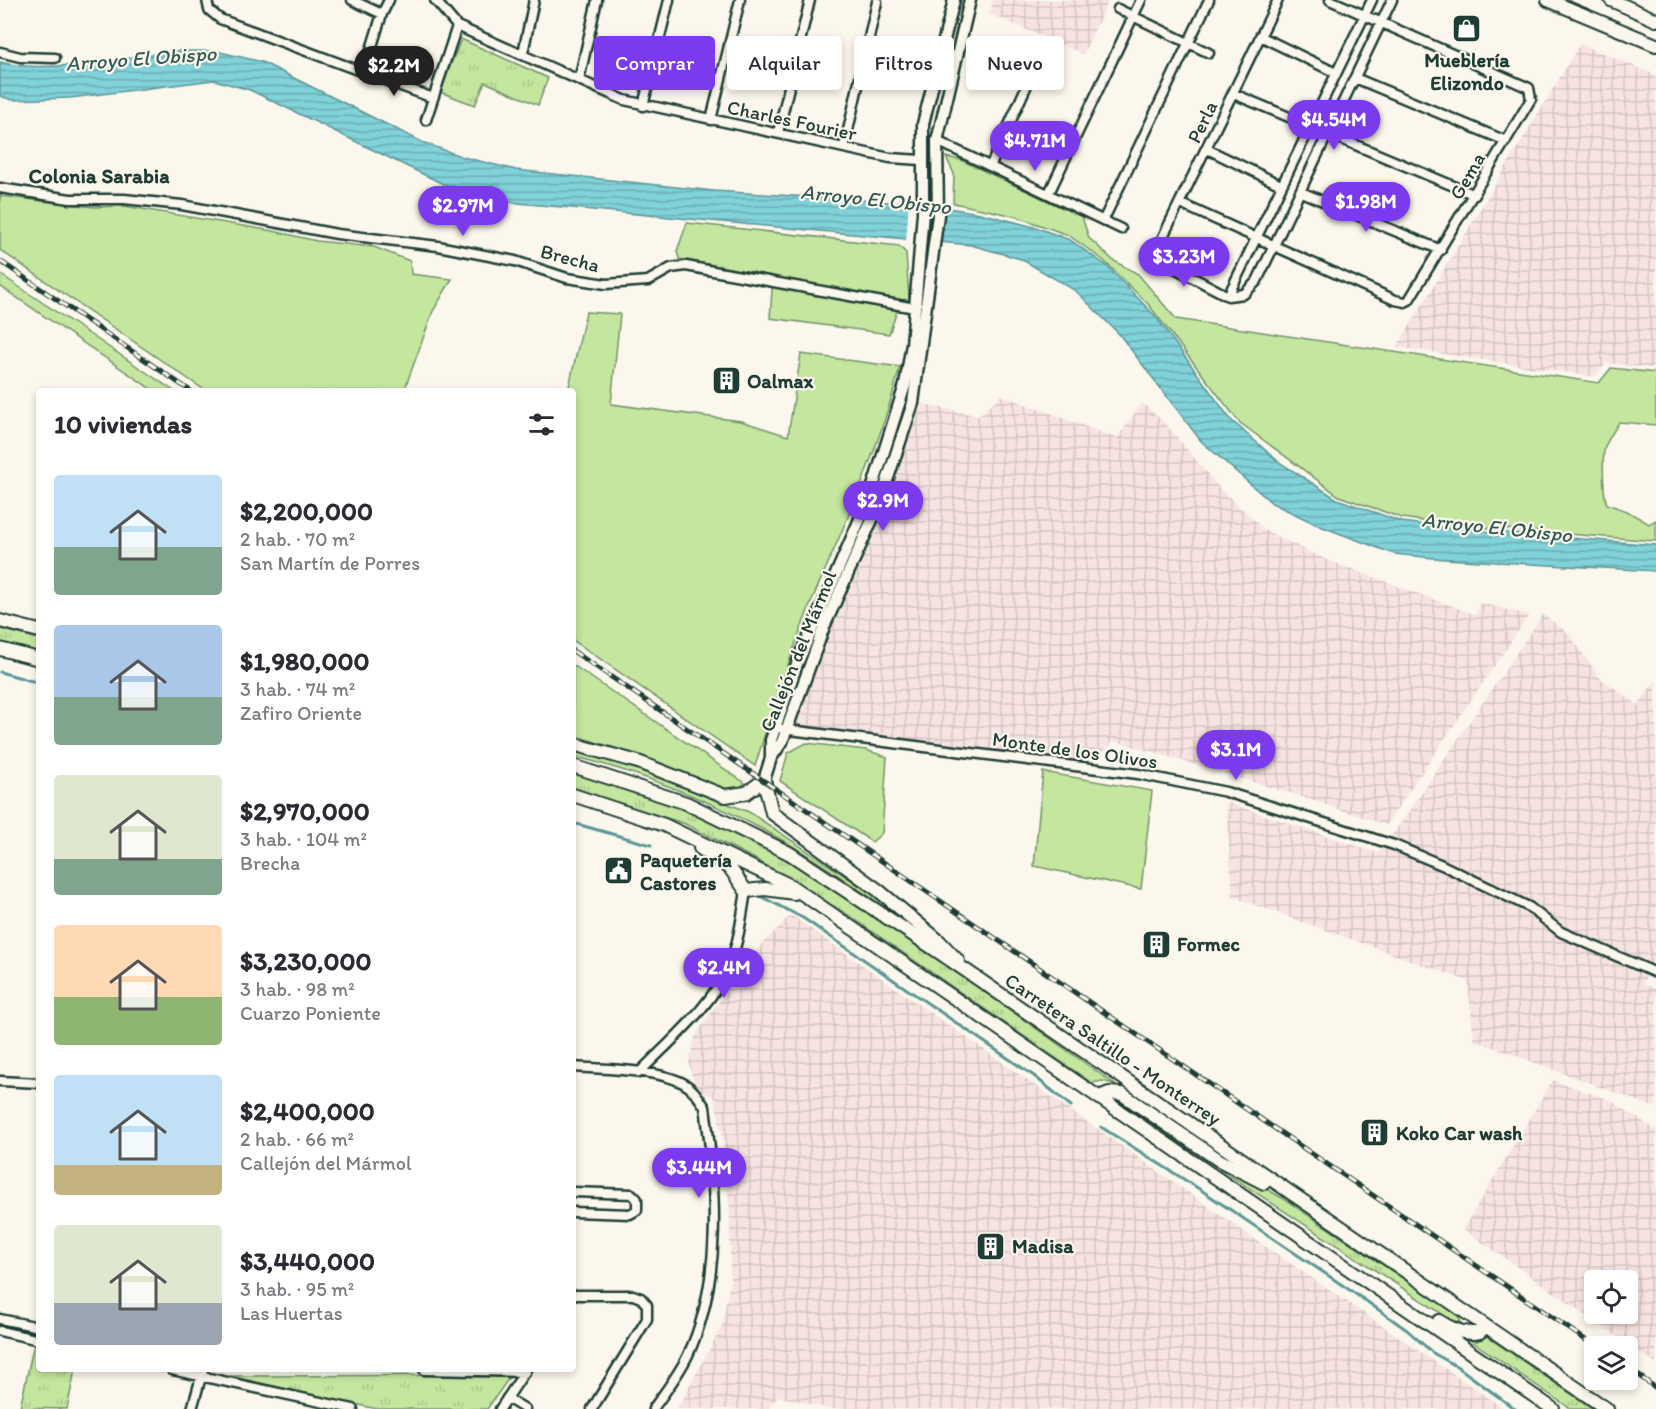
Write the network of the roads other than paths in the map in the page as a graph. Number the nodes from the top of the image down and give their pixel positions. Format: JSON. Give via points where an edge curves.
{"nodes":[{"id":1,"x":207,"y":0,"type":"edge"},
{"id":2,"x":352,"y":0,"type":"edge"},
{"id":3,"x":389,"y":0,"type":"edge"},
{"id":4,"x":435,"y":0,"type":"edge"},
{"id":5,"x":534,"y":0,"type":"edge"},
{"id":6,"x":597,"y":0,"type":"edge"},
{"id":7,"x":669,"y":0,"type":"edge"},
{"id":8,"x":740,"y":0,"type":"edge"},
{"id":9,"x":810,"y":0,"type":"edge"},
{"id":10,"x":954,"y":0,"type":"edge"},
{"id":11,"x":969,"y":0,"type":"edge"},
{"id":12,"x":1141,"y":0,"type":"edge"},
{"id":13,"x":1209,"y":0,"type":"edge"},
{"id":14,"x":1278,"y":0,"type":"edge"},
{"id":15,"x":1330,"y":0,"type":"edge"},
{"id":16,"x":1372,"y":0,"type":"edge"},
{"id":17,"x":1392,"y":0,"type":"edge"},
{"id":18,"x":1548,"y":0,"type":"edge"},
{"id":19,"x":1611,"y":0,"type":"edge"},
{"id":20,"x":877,"y":2,"type":"dead end"},
{"id":21,"x":1118,"y":9,"type":"dead end"},
{"id":22,"x":382,"y":14,"type":"junction"},
{"id":23,"x":1364,"y":16,"type":"junction"},
{"id":24,"x":1133,"y":17,"type":"junction"},
{"id":25,"x":1656,"y":20,"type":"edge"},
{"id":26,"x":1380,"y":23,"type":"junction"},
{"id":27,"x":458,"y":26,"type":"junction"},
{"id":28,"x":1260,"y":36,"type":"junction"},
{"id":29,"x":1189,"y":43,"type":"junction"},
{"id":30,"x":1656,"y":45,"type":"edge"},
{"id":31,"x":0,"y":52,"type":"edge"},
{"id":32,"x":523,"y":53,"type":"junction"},
{"id":33,"x":1209,"y":53,"type":"dead end"},
{"id":34,"x":55,"y":58,"type":"dead end"},
{"id":35,"x":364,"y":72,"type":"junction"},
{"id":36,"x":1336,"y":73,"type":"junction"},
{"id":37,"x":1355,"y":78,"type":"junction"},
{"id":38,"x":579,"y":80,"type":"junction"},
{"id":39,"x":1025,"y":90,"type":"edge"},
{"id":40,"x":1234,"y":94,"type":"junction"},
{"id":41,"x":433,"y":98,"type":"junction"},
{"id":42,"x":644,"y":106,"type":"junction"},
{"id":43,"x":426,"y":120,"type":"dead end"},
{"id":44,"x":711,"y":120,"type":"junction"},
{"id":45,"x":1310,"y":126,"type":"junction"},
{"id":46,"x":778,"y":133,"type":"junction"},
{"id":47,"x":1328,"y":133,"type":"junction"},
{"id":48,"x":938,"y":141,"type":"junction"},
{"id":49,"x":1506,"y":141,"type":"junction"},
{"id":50,"x":844,"y":148,"type":"junction"},
{"id":51,"x":1207,"y":149,"type":"junction"},
{"id":52,"x":921,"y":160,"type":"junction"},
{"id":53,"x":991,"y":165,"type":"junction"},
{"id":54,"x":1281,"y":184,"type":"junction"},
{"id":55,"x":0,"y":188,"type":"edge"},
{"id":56,"x":1300,"y":192,"type":"junction"},
{"id":57,"x":1049,"y":193,"type":"junction"},
{"id":58,"x":1475,"y":195,"type":"junction"},
{"id":59,"x":1181,"y":204,"type":"junction"},
{"id":60,"x":1104,"y":219,"type":"junction"},
{"id":61,"x":1121,"y":228,"type":"dead end"},
{"id":62,"x":1255,"y":239,"type":"junction"},
{"id":63,"x":1274,"y":247,"type":"junction"},
{"id":64,"x":1441,"y":250,"type":"junction"},
{"id":65,"x":1228,"y":297,"type":"junction"},
{"id":66,"x":915,"y":308,"type":"junction"},
{"id":67,"x":854,"y":532,"type":"junction"},
{"id":68,"x":866,"y":536,"type":"junction"},
{"id":69,"x":0,"y":621,"type":"edge"},
{"id":70,"x":36,"y":630,"type":"edge"},
{"id":71,"x":0,"y":649,"type":"edge"},
{"id":72,"x":36,"y":658,"type":"edge"},
{"id":73,"x":780,"y":729,"type":"junction"},
{"id":74,"x":576,"y":745,"type":"edge"},
{"id":75,"x":576,"y":767,"type":"edge"},
{"id":76,"x":764,"y":780,"type":"junction"},
{"id":77,"x":576,"y":796,"type":"edge"},
{"id":78,"x":664,"y":825,"type":"junction"},
{"id":79,"x":746,"y":891,"type":"junction"},
{"id":80,"x":812,"y":899,"type":"junction"},
{"id":81,"x":965,"y":972,"type":"junction"},
{"id":82,"x":1656,"y":973,"type":"edge"},
{"id":83,"x":576,"y":1067,"type":"edge"},
{"id":84,"x":639,"y":1073,"type":"junction"},
{"id":85,"x":0,"y":1081,"type":"edge"},
{"id":86,"x":36,"y":1083,"type":"edge"},
{"id":87,"x":1099,"y":1097,"type":"junction"},
{"id":88,"x":576,"y":1192,"type":"edge"},
{"id":89,"x":1312,"y":1209,"type":"junction"},
{"id":90,"x":576,"y":1212,"type":"edge"},
{"id":91,"x":1330,"y":1255,"type":"junction"},
{"id":92,"x":576,"y":1295,"type":"edge"},
{"id":93,"x":0,"y":1319,"type":"edge"},
{"id":94,"x":36,"y":1326,"type":"edge"},
{"id":95,"x":1485,"y":1326,"type":"junction"},
{"id":96,"x":0,"y":1331,"type":"edge"},
{"id":97,"x":36,"y":1339,"type":"edge"},
{"id":98,"x":525,"y":1372,"type":"edge"},
{"id":99,"x":202,"y":1373,"type":"edge"},
{"id":100,"x":507,"y":1398,"type":"junction"},
{"id":101,"x":192,"y":1409,"type":"edge"},
{"id":102,"x":353,"y":1409,"type":"edge"},
{"id":103,"x":500,"y":1409,"type":"edge"},
{"id":104,"x":525,"y":1409,"type":"edge"},
{"id":105,"x":591,"y":1409,"type":"edge"},
{"id":106,"x":653,"y":1409,"type":"edge"},
{"id":107,"x":1553,"y":1409,"type":"edge"},
{"id":108,"x":1607,"y":1409,"type":"edge"}],
"edges":[{"from":1,"to":35,"type":"street","via":[[209,10],[220,19]]},
{"from":2,"to":22,"type":"street"},
{"from":3,"to":22,"type":"street"},
{"from":4,"to":27,"type":"street"},
{"from":5,"to":32,"type":"street"},
{"from":6,"to":38,"type":"street"},
{"from":7,"to":42,"type":"street"},
{"from":8,"to":44,"type":"street"},
{"from":9,"to":46,"type":"street"},
{"from":10,"to":52,"type":"street","name":"Callejón del Mármol","via":[[923,124]]},
{"from":11,"to":48,"type":"street","name":"Callejón del Mármol"},
{"from":12,"to":24,"type":"street"},
{"from":13,"to":29,"type":"street"},
{"from":14,"to":28,"type":"street","name":"Perla"},
{"from":15,"to":23,"type":"street"},
{"from":16,"to":23,"type":"street"},
{"from":17,"to":26,"type":"street"},
{"from":18,"to":30,"type":"main road"},
{"from":19,"to":25,"type":"main road"},
{"from":20,"to":50,"type":"street"},
{"from":21,"to":24,"type":"street"},
{"from":22,"to":35,"type":"street"},
{"from":23,"to":26,"type":"street"},
{"from":23,"to":36,"type":"street"},
{"from":24,"to":29,"type":"street"},
{"from":24,"to":57,"type":"street"},
{"from":26,"to":37,"type":"street"},
{"from":26,"to":49,"type":"street","name":"Gema","via":[[1528,88],[1531,99]]},
{"from":27,"to":32,"type":"street","name":"Charles Fourier"},
{"from":27,"to":41,"type":"street"},
{"from":28,"to":36,"type":"street"},
{"from":28,"to":40,"type":"street","name":"Perla"},
{"from":29,"to":33,"type":"street"},
{"from":29,"to":60,"type":"street"},
{"from":31,"to":34,"type":"street"},
{"from":32,"to":38,"type":"street","name":"Charles Fourier"},
{"from":35,"to":41,"type":"street"},
{"from":36,"to":45,"type":"street"},
{"from":37,"to":47,"type":"street"},
{"from":37,"to":49,"type":"street"},
{"from":38,"to":42,"type":"street","name":"Charles Fourier"},
{"from":39,"to":53,"type":"street"},
{"from":40,"to":45,"type":"street"},
{"from":40,"to":51,"type":"street","name":"Perla"},
{"from":41,"to":43,"type":"street"},
{"from":42,"to":44,"type":"street","name":"Charles Fourier"},
{"from":44,"to":46,"type":"street","name":"Charles Fourier"},
{"from":45,"to":47,"type":"street"},
{"from":45,"to":54,"type":"street"},
{"from":46,"to":50,"type":"street","name":"Charles Fourier"},
{"from":47,"to":56,"type":"street"},
{"from":47,"to":58,"type":"street"},
{"from":48,"to":53,"type":"street"},
{"from":48,"to":68,"type":"street","name":"Callejón del Mármol","via":[[938,215],[913,403]]},
{"from":49,"to":58,"type":"street","name":"Gema"},
{"from":50,"to":52,"type":"street","name":"Charles Fourier"},
{"from":51,"to":54,"type":"street"},
{"from":51,"to":59,"type":"street","name":"Perla"},
{"from":52,"to":66,"type":"street","name":"Callejón del Mármol","via":[[923,213]]},
{"from":53,"to":57,"type":"street"},
{"from":54,"to":62,"type":"street"},
{"from":55,"to":66,"type":"street","name":"Brecha","via":[[70,199],[174,204],[337,234],[438,246],[515,261],[585,282],[639,283],[671,268],[686,266]]},
{"from":56,"to":63,"type":"street"},
{"from":56,"to":64,"type":"street"},
{"from":57,"to":60,"type":"street"},
{"from":58,"to":64,"type":"street","name":"Gema"},
{"from":59,"to":62,"type":"street"},
{"from":59,"to":65,"type":"street","name":"Perla","via":[[1158,248],[1158,257]]},
{"from":60,"to":61,"type":"street"},
{"from":62,"to":63,"type":"street"},
{"from":62,"to":65,"type":"street"},
{"from":63,"to":64,"type":"street","name":"Gema","via":[[1399,302],[1405,302]]},
{"from":63,"to":65,"type":"street","via":[[1253,287],[1239,296]]},
{"from":66,"to":67,"type":"street","name":"Callejón del Mármol","via":[[901,402],[884,458]]},
{"from":67,"to":68,"type":"street"},
{"from":67,"to":73,"type":"street","name":"Callejón del Mármol","via":[[813,622]]},
{"from":68,"to":73,"type":"street","name":"Callejón del Mármol"},
{"from":69,"to":70,"type":"main road"},
{"from":71,"to":72,"type":"main road"},
{"from":73,"to":76,"type":"street","name":"Callejón del Mármol","via":[[782,742],[771,758]]},
{"from":73,"to":82,"type":"street","name":"Monte de los Olivos","via":[[1126,773],[1226,792],[1394,845],[1442,865],[1529,907],[1561,932]]},
{"from":74,"to":76,"type":"main road","via":[[638,762],[725,796],[746,793]]},
{"from":75,"to":81,"type":"main road","name":"Carretera Saltillo - Monterrey","via":[[686,803],[789,854]]},
{"from":76,"to":81,"type":"main road","via":[[772,813],[885,896],[952,953]]},
{"from":77,"to":78,"type":"main road"},
{"from":78,"to":79,"type":"main road","via":[[723,863],[736,874]]},
{"from":78,"to":80,"type":"main road","via":[[739,859]]},
{"from":79,"to":80,"type":"main road","via":[[777,890]]},
{"from":79,"to":84,"type":"street","via":[[730,964],[720,982],[710,998]]},
{"from":80,"to":87,"type":"main road"},
{"from":81,"to":89,"type":"main road","name":"Carretera Saltillo - Monterrey"},
{"from":83,"to":84,"type":"street"},
{"from":84,"to":106,"type":"street","via":[[683,1083],[705,1107],[712,1185],[711,1263],[705,1305],[687,1356]]},
{"from":85,"to":86,"type":"street"},
{"from":87,"to":89,"type":"main road","via":[[1122,1094],[1219,1160]]},
{"from":87,"to":91,"type":"main road"},
{"from":88,"to":90,"type":"street","via":[[632,1194],[637,1199],[637,1210],[630,1214]]},
{"from":89,"to":95,"type":"main road","name":"Carretera Saltillo - Monterrey"},
{"from":91,"to":95,"type":"main road","via":[[1372,1276],[1449,1328],[1470,1334]]},
{"from":91,"to":107,"type":"main road"},
{"from":92,"to":105,"type":"street","via":[[633,1295],[641,1298],[648,1312],[621,1364]]},
{"from":93,"to":94,"type":"street"},
{"from":95,"to":108,"type":"main road","name":"Carretera Saltillo - Monterrey"},
{"from":96,"to":97,"type":"street"},
{"from":98,"to":100,"type":"street"},
{"from":99,"to":101,"type":"street"},
{"from":99,"to":102,"type":"street"},
{"from":100,"to":103,"type":"street"},
{"from":100,"to":104,"type":"street"}]}
